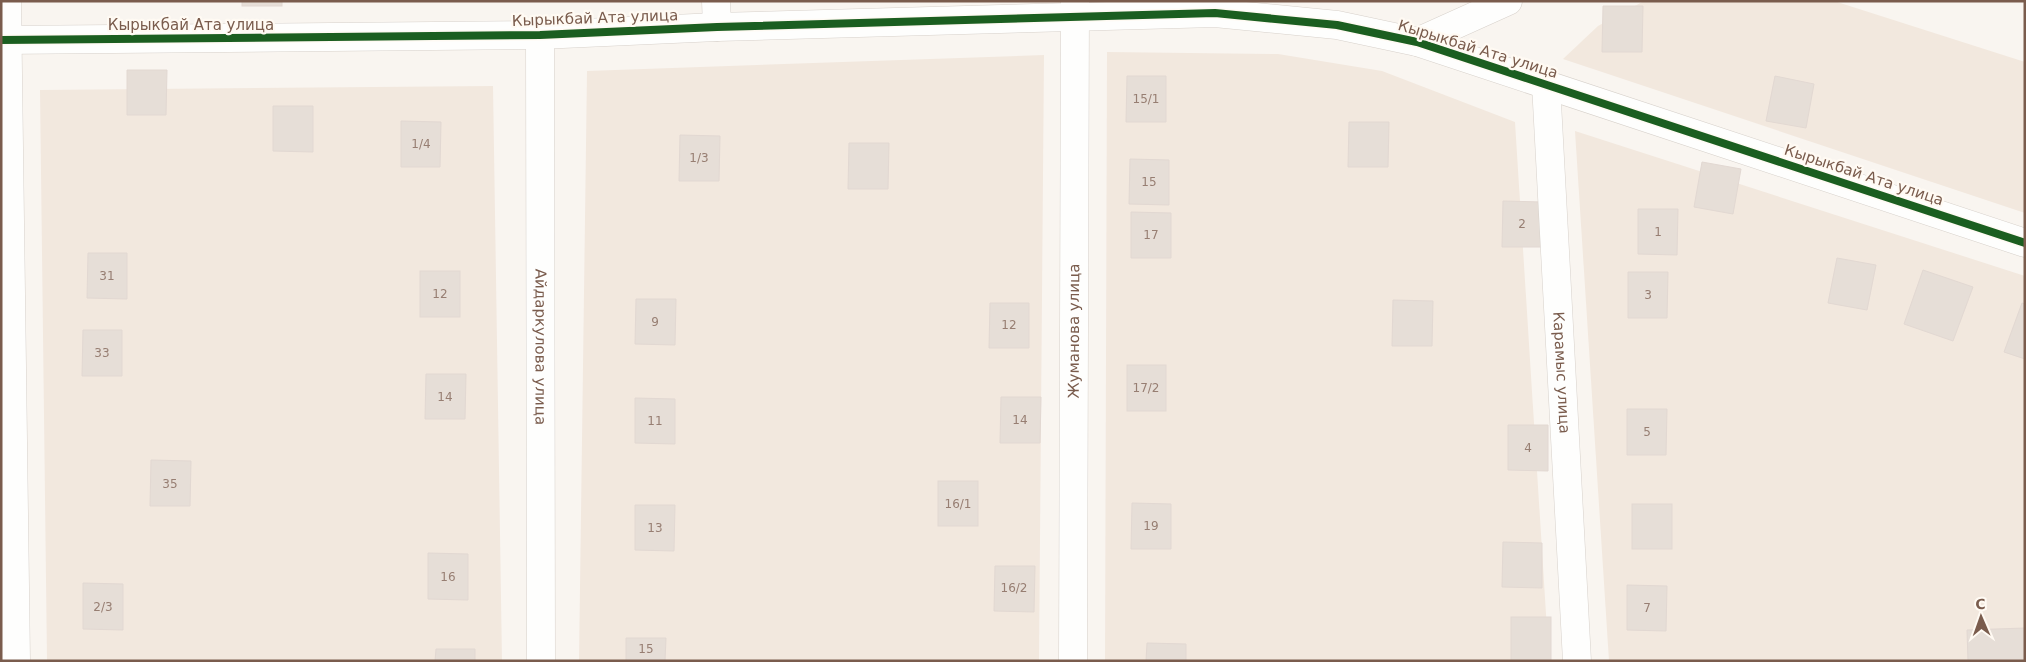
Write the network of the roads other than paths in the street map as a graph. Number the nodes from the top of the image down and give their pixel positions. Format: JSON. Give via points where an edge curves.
{"nodes":[{"id":1,"x":6,"y":1,"type":"edge"},
{"id":2,"x":1508,"y":1,"type":"edge"},
{"id":3,"x":1074,"y":9,"type":"edge"},
{"id":4,"x":717,"y":14,"type":"edge"},
{"id":5,"x":540,"y":35,"type":"junction"},
{"id":6,"x":4,"y":40,"type":"edge"},
{"id":7,"x":1417,"y":42,"type":"junction"},
{"id":8,"x":1546,"y":84,"type":"junction"},
{"id":9,"x":2025,"y":244,"type":"edge"},
{"id":10,"x":16,"y":661,"type":"edge"},
{"id":11,"x":541,"y":661,"type":"edge"},
{"id":12,"x":1073,"y":661,"type":"edge"},
{"id":13,"x":1577,"y":661,"type":"edge"}],
"edges":[{"from":1,"to":6,"type":"street"},
{"from":2,"to":7,"type":"street"},
{"from":3,"to":4,"type":"street","name":"Кырыкбай Ата улица"},
{"from":3,"to":7,"type":"street","name":"Кырыкбай Ата улица","via":[[1215,13],[1337,25]]},
{"from":3,"to":12,"type":"street","name":"Жуманова улица"},
{"from":4,"to":5,"type":"street","name":"Кырыкбай Ата улица"},
{"from":5,"to":6,"type":"street","name":"Кырыкбай Ата улица"},
{"from":5,"to":11,"type":"street","name":"Айдаркулова улица"},
{"from":6,"to":10,"type":"street"},
{"from":7,"to":8,"type":"street","name":"Кырыкбай Ата улица"},
{"from":8,"to":9,"type":"street","name":"Кырыкбай Ата улица"},
{"from":8,"to":13,"type":"street","name":"Карамыс улица"}]}
